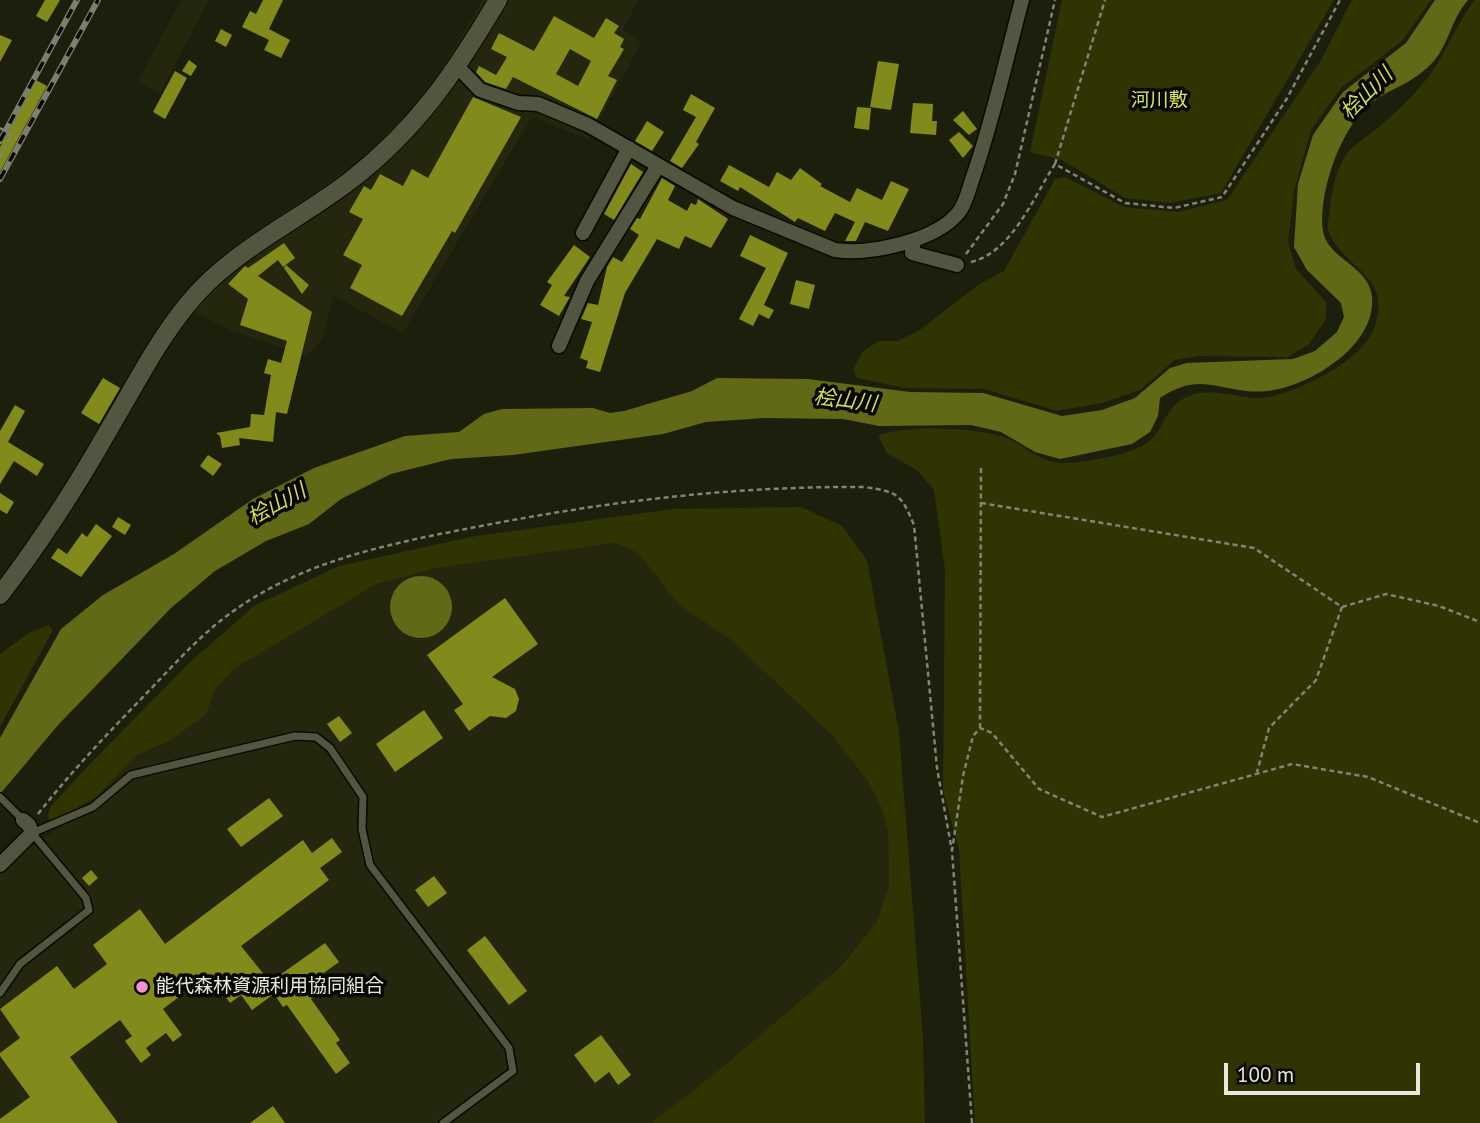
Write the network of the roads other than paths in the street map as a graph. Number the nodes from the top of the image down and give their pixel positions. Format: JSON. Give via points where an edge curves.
{"nodes":[{"id":1,"x":498,"y":0,"type":"edge"},
{"id":2,"x":1022,"y":0,"type":"edge"},
{"id":3,"x":458,"y":67,"type":"junction"},
{"id":4,"x":629,"y":148,"type":"junction"},
{"id":5,"x":658,"y":166,"type":"junction"},
{"id":6,"x":583,"y":233,"type":"dead end"},
{"id":7,"x":914,"y":240,"type":"junction"},
{"id":8,"x":957,"y":265,"type":"road end"},
{"id":9,"x":559,"y":346,"type":"dead end"},
{"id":10,"x":0,"y":595,"type":"edge"},
{"id":11,"x":0,"y":797,"type":"edge"},
{"id":12,"x":28,"y":826,"type":"junction"},
{"id":13,"x":0,"y":865,"type":"edge"},
{"id":14,"x":0,"y":993,"type":"edge"},
{"id":15,"x":443,"y":1123,"type":"edge"}],
"edges":[{"from":1,"to":3,"type":"street"},
{"from":2,"to":7,"type":"street","via":[[962,209],[931,234]]},
{"from":3,"to":4,"type":"street","via":[[480,90],[518,103],[538,104]]},
{"from":3,"to":10,"type":"street","via":[[399,139],[351,180],[219,273],[187,305],[141,373],[44,539]]},
{"from":4,"to":5,"type":"street"},
{"from":4,"to":6,"type":"street"},
{"from":5,"to":7,"type":"street","via":[[733,208],[835,250],[852,253]]},
{"from":5,"to":9,"type":"street","via":[[587,281]]},
{"from":7,"to":8,"type":"street","via":[[912,253]]},
{"from":11,"to":12,"type":"lane"},
{"from":12,"to":13,"type":"street"},
{"from":12,"to":14,"type":"lane","via":[[86,898],[89,910],[20,964]]},
{"from":12,"to":15,"type":"lane","via":[[93,807],[131,775],[295,736],[316,737],[330,748],[363,797],[362,829],[370,865],[509,1048],[513,1071]]}]}
